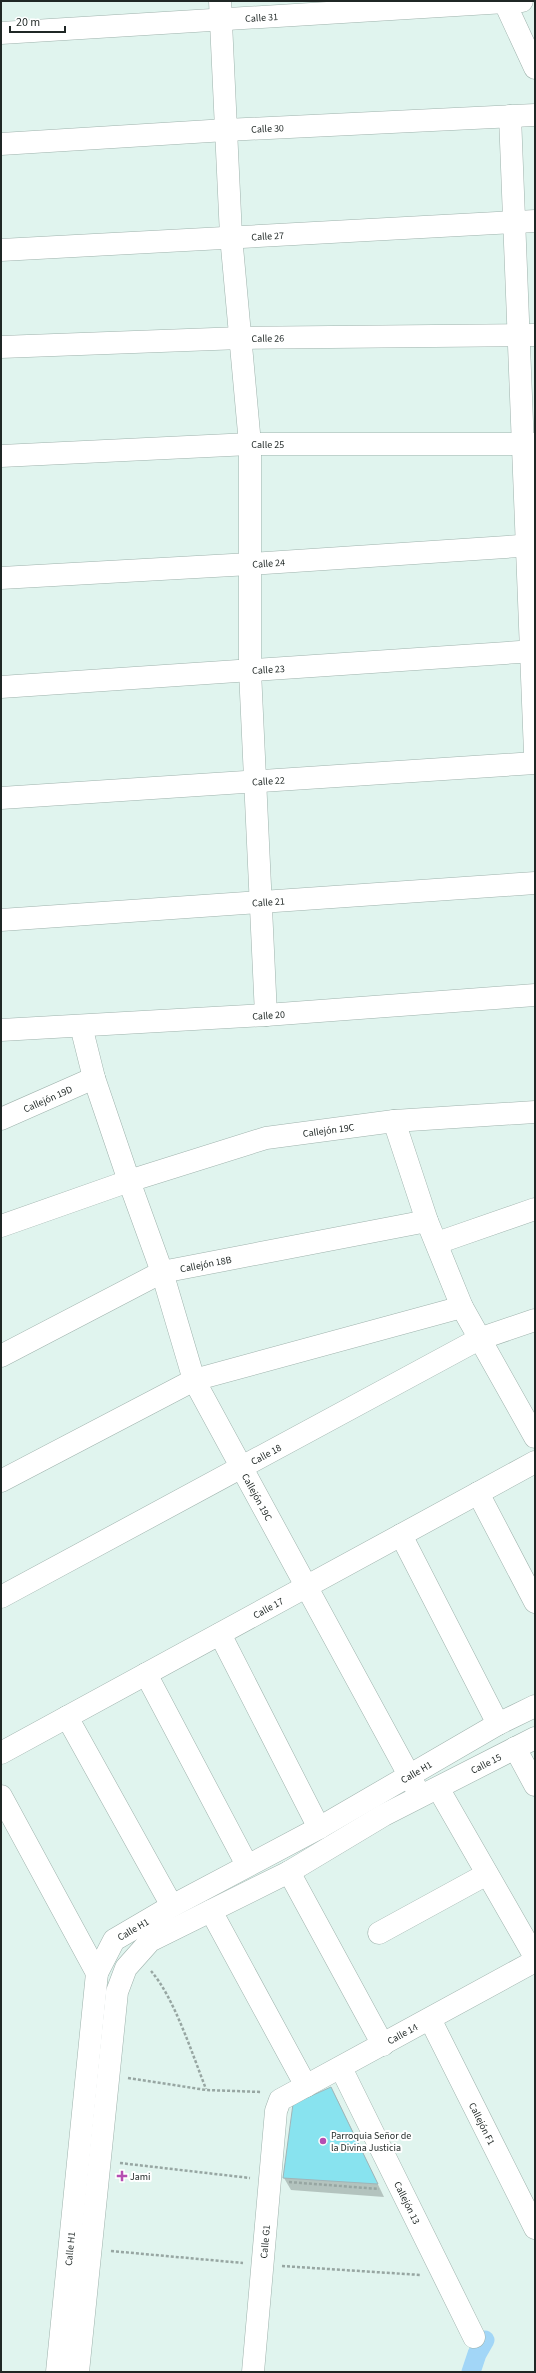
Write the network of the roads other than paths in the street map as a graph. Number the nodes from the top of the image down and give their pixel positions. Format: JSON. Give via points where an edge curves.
{"nodes":[{"id":1,"x":511,"y":2,"type":"edge"},
{"id":2,"x":221,"y":10,"type":"edge"},
{"id":3,"x":1,"y":33,"type":"edge"},
{"id":4,"x":535,"y":68,"type":"edge"},
{"id":5,"x":535,"y":115,"type":"edge"},
{"id":6,"x":510,"y":116,"type":"junction"},
{"id":7,"x":226,"y":130,"type":"junction"},
{"id":8,"x":1,"y":144,"type":"edge"},
{"id":9,"x":525,"y":222,"type":"edge"},
{"id":10,"x":231,"y":236,"type":"junction"},
{"id":11,"x":1,"y":250,"type":"edge"},
{"id":12,"x":527,"y":335,"type":"edge"},
{"id":13,"x":241,"y":338,"type":"junction"},
{"id":14,"x":1,"y":348,"type":"edge"},
{"id":15,"x":250,"y":444,"type":"junction"},
{"id":16,"x":529,"y":445,"type":"edge"},
{"id":17,"x":1,"y":456,"type":"edge"},
{"id":18,"x":531,"y":545,"type":"edge"},
{"id":19,"x":250,"y":564,"type":"junction"},
{"id":20,"x":1,"y":578,"type":"edge"},
{"id":21,"x":532,"y":651,"type":"edge"},
{"id":22,"x":250,"y":671,"type":"junction"},
{"id":23,"x":1,"y":686,"type":"edge"},
{"id":24,"x":535,"y":754,"type":"edge"},
{"id":25,"x":535,"y":763,"type":"edge"},
{"id":26,"x":255,"y":780,"type":"junction"},
{"id":27,"x":1,"y":798,"type":"edge"},
{"id":28,"x":535,"y":883,"type":"edge"},
{"id":29,"x":260,"y":902,"type":"junction"},
{"id":30,"x":1,"y":920,"type":"edge"},
{"id":31,"x":535,"y":995,"type":"edge"},
{"id":32,"x":266,"y":1015,"type":"junction"},
{"id":33,"x":81,"y":1026,"type":"junction"},
{"id":34,"x":1,"y":1030,"type":"edge"},
{"id":35,"x":94,"y":1078,"type":"junction"},
{"id":36,"x":535,"y":1112,"type":"edge"},
{"id":37,"x":1,"y":1120,"type":"edge"},
{"id":38,"x":394,"y":1122,"type":"junction"},
{"id":39,"x":129,"y":1181,"type":"junction"},
{"id":40,"x":535,"y":1209,"type":"edge"},
{"id":41,"x":427,"y":1221,"type":"junction"},
{"id":42,"x":1,"y":1226,"type":"edge"},
{"id":43,"x":437,"y":1243,"type":"junction"},
{"id":44,"x":162,"y":1272,"type":"junction"},
{"id":45,"x":462,"y":1307,"type":"junction"},
{"id":46,"x":535,"y":1320,"type":"edge"},
{"id":47,"x":479,"y":1339,"type":"junction"},
{"id":48,"x":1,"y":1356,"type":"edge"},
{"id":49,"x":194,"y":1380,"type":"junction"},
{"id":50,"x":535,"y":1437,"type":"edge"},
{"id":51,"x":535,"y":1462,"type":"edge"},
{"id":52,"x":241,"y":1469,"type":"junction"},
{"id":53,"x":1,"y":1481,"type":"edge"},
{"id":54,"x":478,"y":1493,"type":"junction"},
{"id":55,"x":401,"y":1534,"type":"junction"},
{"id":56,"x":307,"y":1586,"type":"junction"},
{"id":57,"x":1,"y":1597,"type":"edge"},
{"id":58,"x":535,"y":1602,"type":"edge"},
{"id":59,"x":220,"y":1634,"type":"junction"},
{"id":60,"x":146,"y":1674,"type":"junction"},
{"id":61,"x":535,"y":1706,"type":"edge"},
{"id":62,"x":67,"y":1717,"type":"junction"},
{"id":63,"x":498,"y":1724,"type":"junction"},
{"id":64,"x":535,"y":1738,"type":"edge"},
{"id":65,"x":515,"y":1748,"type":"junction"},
{"id":66,"x":1,"y":1753,"type":"edge"},
{"id":67,"x":410,"y":1775,"type":"junction"},
{"id":68,"x":535,"y":1785,"type":"edge"},
{"id":69,"x":429,"y":1793,"type":"junction"},
{"id":70,"x":1,"y":1796,"type":"edge"},
{"id":71,"x":319,"y":1828,"type":"junction"},
{"id":72,"x":247,"y":1865,"type":"junction"},
{"id":73,"x":289,"y":1872,"type":"junction"},
{"id":74,"x":487,"y":1874,"type":"junction"},
{"id":75,"x":172,"y":1906,"type":"junction"},
{"id":76,"x":211,"y":1911,"type":"junction"},
{"id":77,"x":379,"y":1933,"type":"dead end"},
{"id":78,"x":535,"y":1957,"type":"edge"},
{"id":79,"x":535,"y":1961,"type":"edge"},
{"id":80,"x":97,"y":1972,"type":"junction"},
{"id":81,"x":430,"y":2019,"type":"junction"},
{"id":82,"x":383,"y":2045,"type":"junction"},
{"id":83,"x":341,"y":2068,"type":"junction"},
{"id":84,"x":306,"y":2086,"type":"junction"},
{"id":85,"x":278,"y":2106,"type":"joint"},
{"id":86,"x":534,"y":2228,"type":"edge"},
{"id":87,"x":474,"y":2337,"type":"dead end"},
{"id":88,"x":57,"y":2372,"type":"edge"},
{"id":89,"x":78,"y":2372,"type":"edge"},
{"id":90,"x":253,"y":2372,"type":"edge"}],
"edges":[{"from":1,"to":2,"type":"street","name":"Calle 31"},
{"from":1,"to":4,"type":"street"},
{"from":2,"to":3,"type":"street","name":"Calle 31"},
{"from":2,"to":7,"type":"street"},
{"from":5,"to":6,"type":"street","name":"Calle 30"},
{"from":6,"to":7,"type":"street","name":"Calle 30"},
{"from":6,"to":9,"type":"street"},
{"from":7,"to":8,"type":"street","name":"Calle 30"},
{"from":7,"to":10,"type":"street"},
{"from":9,"to":10,"type":"street","name":"Calle 27"},
{"from":9,"to":12,"type":"street"},
{"from":10,"to":11,"type":"street","name":"Calle 27"},
{"from":10,"to":13,"type":"street"},
{"from":12,"to":13,"type":"street","name":"Calle 26"},
{"from":12,"to":16,"type":"street"},
{"from":13,"to":14,"type":"street","name":"Calle 26"},
{"from":13,"to":15,"type":"street"},
{"from":15,"to":16,"type":"street","name":"Calle 25"},
{"from":15,"to":17,"type":"street","name":"Calle 25"},
{"from":15,"to":19,"type":"street"},
{"from":16,"to":18,"type":"street"},
{"from":18,"to":19,"type":"street","name":"Calle 24"},
{"from":18,"to":21,"type":"street"},
{"from":19,"to":20,"type":"street","name":"Calle 24"},
{"from":19,"to":22,"type":"street"},
{"from":21,"to":22,"type":"street","name":"Calle 23"},
{"from":21,"to":24,"type":"street"},
{"from":22,"to":23,"type":"street","name":"Calle 23"},
{"from":22,"to":26,"type":"street"},
{"from":25,"to":26,"type":"street","name":"Calle 22"},
{"from":26,"to":27,"type":"street","name":"Calle 22"},
{"from":26,"to":29,"type":"street"},
{"from":28,"to":29,"type":"street","name":"Calle 21"},
{"from":29,"to":30,"type":"street","name":"Calle 21"},
{"from":29,"to":32,"type":"street"},
{"from":31,"to":32,"type":"street","name":"Calle 20"},
{"from":32,"to":33,"type":"street","name":"Calle 20"},
{"from":33,"to":34,"type":"street","name":"Calle 20"},
{"from":33,"to":35,"type":"street"},
{"from":35,"to":37,"type":"street","name":"Callejón 19D"},
{"from":35,"to":39,"type":"street"},
{"from":36,"to":38,"type":"street","name":"Callejón 19C"},
{"from":38,"to":39,"type":"street","name":"Callejón 19C","via":[[266,1138]]},
{"from":38,"to":41,"type":"street"},
{"from":39,"to":42,"type":"street","name":"Callejón 19C"},
{"from":39,"to":44,"type":"street","name":"Callejón 19C"},
{"from":40,"to":43,"type":"street"},
{"from":41,"to":43,"type":"street"},
{"from":41,"to":44,"type":"street","name":"Callejón 18B"},
{"from":43,"to":45,"type":"street"},
{"from":44,"to":48,"type":"street","name":"Callejón 18B"},
{"from":44,"to":49,"type":"street","name":"Callejón 19C"},
{"from":45,"to":47,"type":"street"},
{"from":45,"to":49,"type":"street"},
{"from":46,"to":47,"type":"street","name":"Calle 18"},
{"from":47,"to":50,"type":"street"},
{"from":47,"to":52,"type":"street","name":"Calle 18"},
{"from":49,"to":52,"type":"street","name":"Callejón 19C"},
{"from":49,"to":53,"type":"street"},
{"from":51,"to":54,"type":"street","name":"Calle 17"},
{"from":52,"to":56,"type":"street","name":"Callejón 19C"},
{"from":52,"to":57,"type":"street","name":"Calle 18"},
{"from":54,"to":55,"type":"street","name":"Calle 17"},
{"from":54,"to":58,"type":"street"},
{"from":55,"to":56,"type":"street","name":"Calle 17"},
{"from":55,"to":63,"type":"street"},
{"from":56,"to":59,"type":"street","name":"Calle 17"},
{"from":56,"to":67,"type":"street","name":"Callejón 19C"},
{"from":59,"to":60,"type":"street","name":"Calle 17"},
{"from":59,"to":71,"type":"street"},
{"from":60,"to":62,"type":"street","name":"Calle 17"},
{"from":60,"to":72,"type":"street"},
{"from":61,"to":63,"type":"street","name":"Calle H1"},
{"from":62,"to":66,"type":"street","name":"Calle 17"},
{"from":62,"to":75,"type":"street"},
{"from":63,"to":67,"type":"street","name":"Calle H1"},
{"from":64,"to":65,"type":"street","name":"Calle 15"},
{"from":65,"to":68,"type":"street"},
{"from":65,"to":69,"type":"street","name":"Calle 15"},
{"from":67,"to":69,"type":"street","name":"Callejón 19C"},
{"from":67,"to":71,"type":"street","name":"Calle H1"},
{"from":69,"to":73,"type":"street","name":"Calle H1","via":[[384,1815]]},
{"from":69,"to":74,"type":"street","name":"Callejón 19C"},
{"from":70,"to":80,"type":"street"},
{"from":71,"to":72,"type":"street","name":"Calle H1"},
{"from":72,"to":75,"type":"street","name":"Calle H1"},
{"from":73,"to":76,"type":"street","name":"Calle H1"},
{"from":73,"to":82,"type":"street"},
{"from":74,"to":77,"type":"street"},
{"from":74,"to":78,"type":"street","name":"Callejón 19C"},
{"from":75,"to":80,"type":"street","name":"Calle H1","via":[[114,1940]]},
{"from":76,"to":84,"type":"street"},
{"from":76,"to":89,"type":"street","name":"Calle H1","via":[[150,1941],[126,1968],[117,1992]]},
{"from":79,"to":81,"type":"street","name":"Calle 14"},
{"from":80,"to":88,"type":"street","name":"Calle H1"},
{"from":81,"to":82,"type":"street","name":"Calle 14"},
{"from":81,"to":86,"type":"street","name":"Callejón F1"},
{"from":82,"to":83,"type":"street","name":"Calle 14"},
{"from":83,"to":84,"type":"street","name":"Calle 14"},
{"from":83,"to":87,"type":"street","name":"Callejón 13"},
{"from":84,"to":85,"type":"street","name":"Calle 14"},
{"from":85,"to":90,"type":"street","name":"Calle G1"}]}
